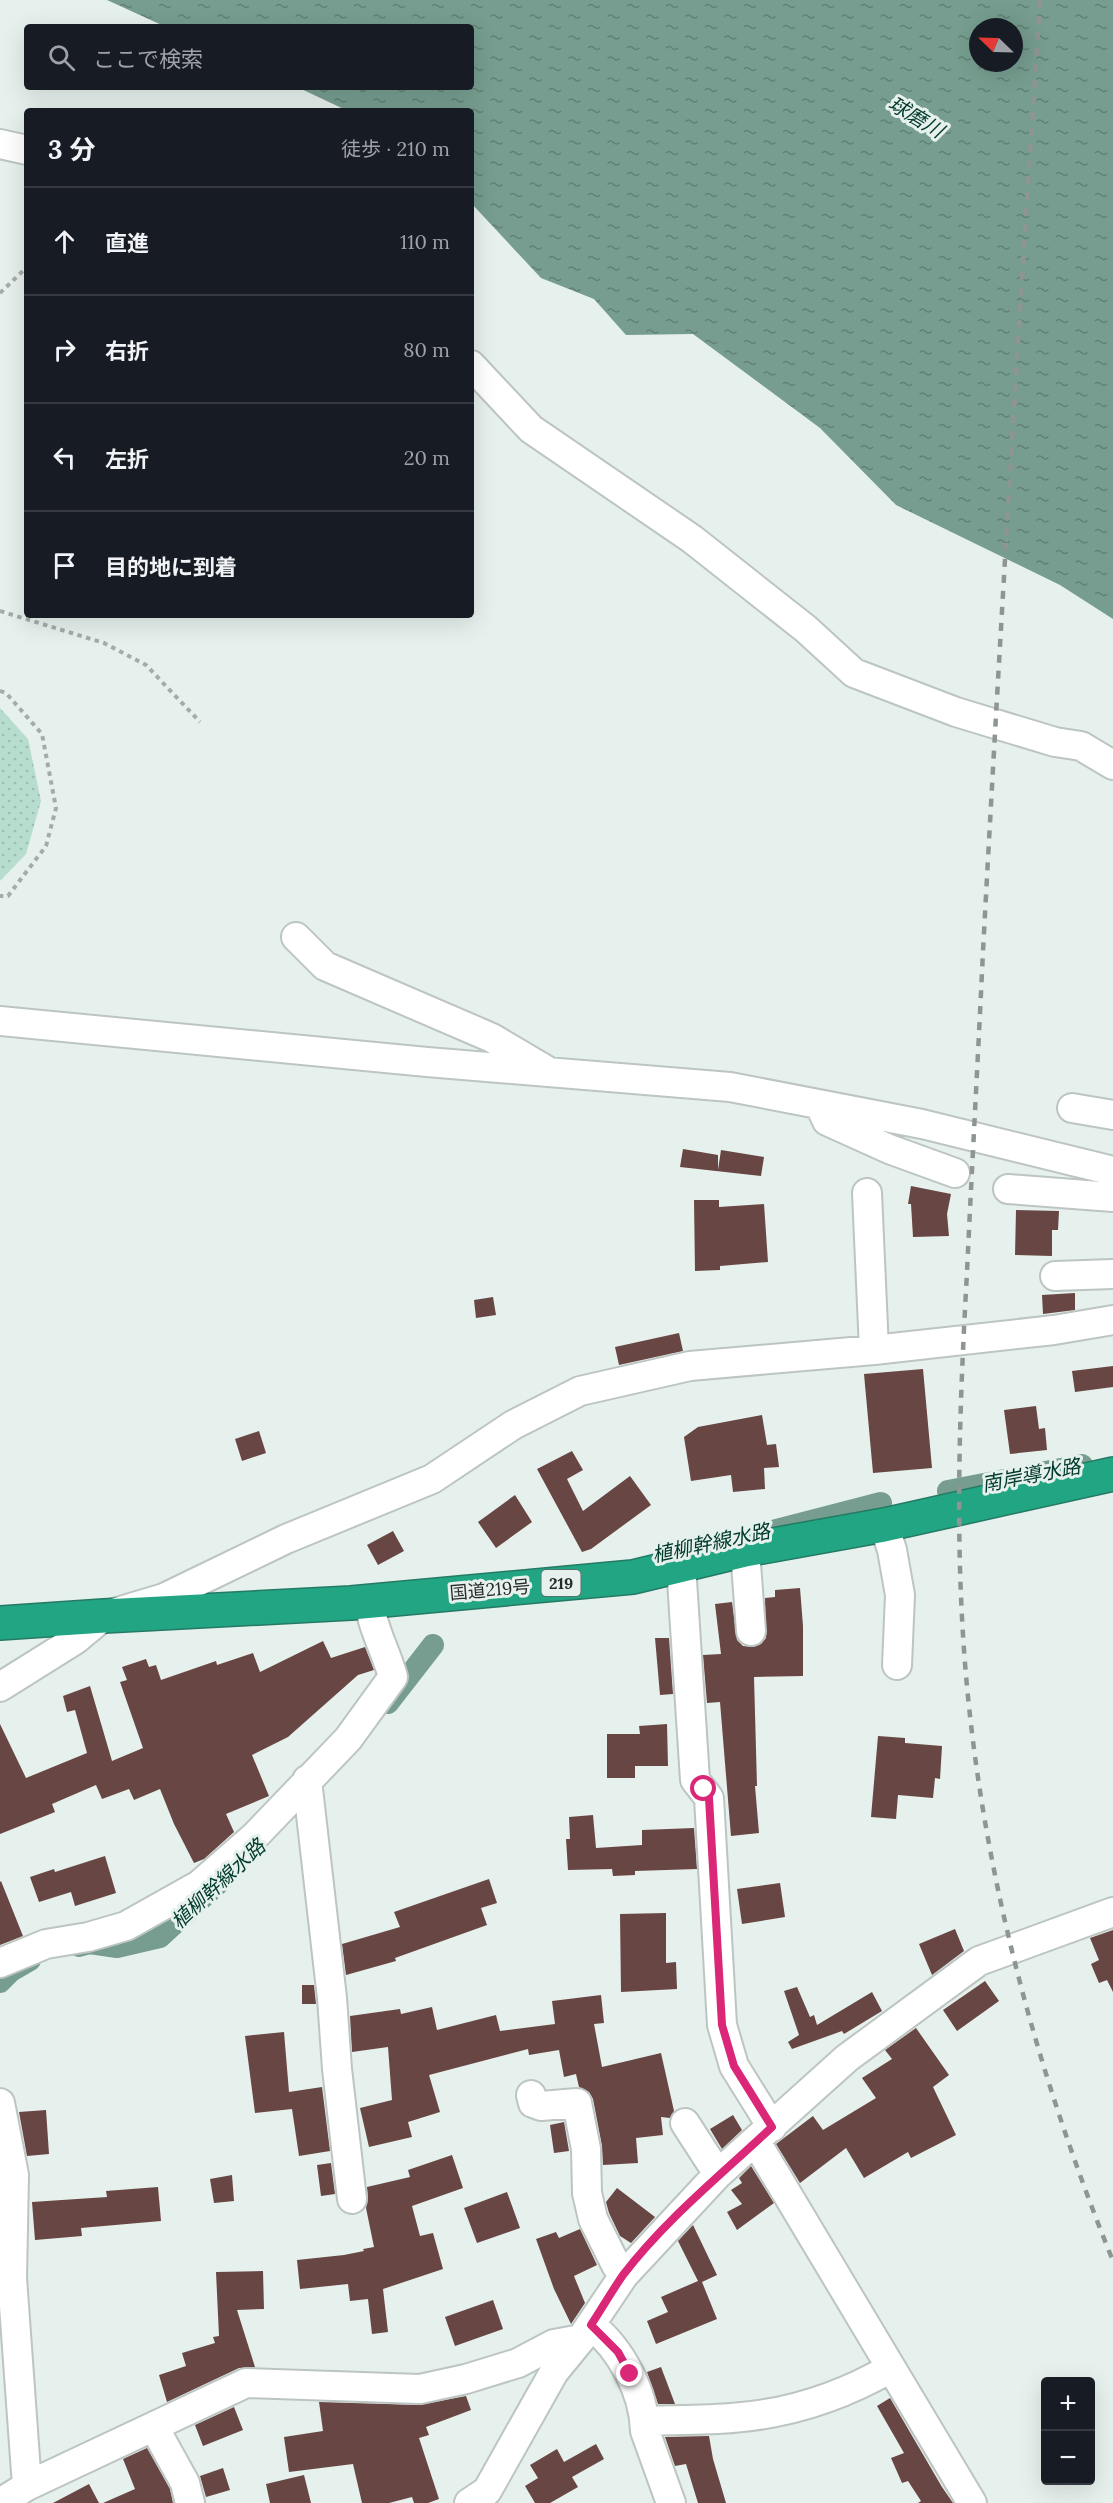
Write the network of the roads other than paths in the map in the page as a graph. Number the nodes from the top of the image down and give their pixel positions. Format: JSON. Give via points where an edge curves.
{"nodes":[{"id":1,"x":0,"y":144,"type":"edge"},
{"id":2,"x":24,"y":149,"type":"edge"},
{"id":3,"x":474,"y":368,"type":"edge"},
{"id":4,"x":1113,"y":765,"type":"edge"},
{"id":5,"x":296,"y":938,"type":"dead end"},
{"id":6,"x":0,"y":1021,"type":"edge"},
{"id":7,"x":550,"y":1072,"type":"junction"},
{"id":8,"x":820,"y":1105,"type":"junction"},
{"id":9,"x":1072,"y":1108,"type":"dead end"},
{"id":10,"x":1113,"y":1115,"type":"edge"},
{"id":11,"x":1113,"y":1172,"type":"edge"},
{"id":12,"x":955,"y":1173,"type":"dead end"},
{"id":13,"x":1008,"y":1189,"type":"dead end"},
{"id":14,"x":867,"y":1193,"type":"dead end"},
{"id":15,"x":1113,"y":1197,"type":"edge"},
{"id":16,"x":1113,"y":1274,"type":"edge"},
{"id":17,"x":1056,"y":1276,"type":"dead end"},
{"id":18,"x":1113,"y":1320,"type":"edge"},
{"id":19,"x":874,"y":1350,"type":"junction"},
{"id":20,"x":1113,"y":1474,"type":"edge"},
{"id":21,"x":884,"y":1525,"type":"junction"},
{"id":22,"x":745,"y":1550,"type":"junction"},
{"id":23,"x":681,"y":1565,"type":"junction"},
{"id":24,"x":369,"y":1601,"type":"junction"},
{"id":25,"x":104,"y":1616,"type":"junction"},
{"id":26,"x":0,"y":1623,"type":"edge"},
{"id":27,"x":751,"y":1631,"type":"dead end"},
{"id":28,"x":897,"y":1665,"type":"dead end"},
{"id":29,"x":0,"y":1687,"type":"edge"},
{"id":30,"x":307,"y":1780,"type":"junction"},
{"id":31,"x":1113,"y":1912,"type":"edge"},
{"id":32,"x":0,"y":1964,"type":"edge"},
{"id":33,"x":531,"y":2095,"type":"dead end"},
{"id":34,"x":0,"y":2103,"type":"edge"},
{"id":35,"x":685,"y":2123,"type":"dead end"},
{"id":36,"x":764,"y":2134,"type":"junction"},
{"id":37,"x":718,"y":2174,"type":"junction"},
{"id":38,"x":352,"y":2199,"type":"dead end"},
{"id":39,"x":624,"y":2275,"type":"junction"},
{"id":40,"x":586,"y":2332,"type":"junction"},
{"id":41,"x":891,"y":2368,"type":"junction"},
{"id":42,"x":645,"y":2421,"type":"junction"},
{"id":43,"x":154,"y":2427,"type":"junction"},
{"id":44,"x":27,"y":2486,"type":"junction"},
{"id":45,"x":483,"y":2499,"type":"edge"},
{"id":46,"x":0,"y":2503,"type":"edge"},
{"id":47,"x":190,"y":2503,"type":"edge"},
{"id":48,"x":671,"y":2503,"type":"edge"},
{"id":49,"x":972,"y":2503,"type":"edge"}],
"edges":[{"from":1,"to":2,"type":"street"},
{"from":3,"to":4,"type":"street","via":[[531,429],[692,539],[806,629],[854,673],[956,712],[1081,746]]},
{"from":5,"to":7,"type":"street","via":[[325,966],[492,1038]]},
{"from":6,"to":7,"type":"street"},
{"from":7,"to":8,"type":"street","via":[[730,1087]]},
{"from":8,"to":11,"type":"street","via":[[922,1124]]},
{"from":8,"to":12,"type":"street","via":[[827,1121]]},
{"from":9,"to":10,"type":"street"},
{"from":13,"to":15,"type":"street"},
{"from":14,"to":19,"type":"street"},
{"from":16,"to":17,"type":"street"},
{"from":18,"to":19,"type":"street"},
{"from":19,"to":25,"type":"street","via":[[690,1366],[580,1391],[513,1425],[432,1479],[286,1539],[174,1594]]},
{"from":20,"to":21,"type":"highway","name":"国道219号","number":"219"},
{"from":21,"to":22,"type":"highway","name":"国道219号","number":"219"},
{"from":21,"to":28,"type":"street","via":[[900,1595]]},
{"from":22,"to":23,"type":"highway","name":"国道219号","number":"219"},
{"from":22,"to":27,"type":"street"},
{"from":23,"to":24,"type":"highway","name":"国道219号","number":"219","via":[[633,1577]]},
{"from":23,"to":36,"type":"street","via":[[694,1780],[709,1798],[722,2025],[734,2066]]},
{"from":24,"to":25,"type":"highway","name":"国道219号","number":"219"},
{"from":24,"to":30,"type":"street","via":[[371,1621],[393,1677],[348,1739]]},
{"from":25,"to":26,"type":"highway","name":"国道219号","number":"219"},
{"from":25,"to":29,"type":"street","via":[[75,1640]]},
{"from":30,"to":32,"type":"street","via":[[255,1836],[199,1885],[126,1926],[46,1944]]},
{"from":30,"to":38,"type":"street"},
{"from":31,"to":36,"type":"street","via":[[980,1961],[848,2058]]},
{"from":33,"to":39,"type":"street","via":[[533,2103],[541,2106],[576,2103],[586,2149],[587,2193],[593,2219]]},
{"from":34,"to":44,"type":"street","via":[[14,2175],[12,2278]]},
{"from":35,"to":37,"type":"street"},
{"from":36,"to":37,"type":"street"},
{"from":36,"to":41,"type":"street"},
{"from":37,"to":39,"type":"street"},
{"from":39,"to":40,"type":"street"},
{"from":40,"to":42,"type":"street","via":[[618,2352],[630,2374]]},
{"from":40,"to":43,"type":"street","via":[[518,2363],[420,2390],[246,2384]]},
{"from":40,"to":45,"type":"street","via":[[554,2372]]},
{"from":41,"to":42,"type":"street","via":[[861,2385],[795,2409],[742,2417]]},
{"from":41,"to":49,"type":"street"},
{"from":42,"to":48,"type":"street","via":[[645,2431]]},
{"from":43,"to":44,"type":"street"},
{"from":43,"to":47,"type":"street","via":[[185,2483]]},
{"from":44,"to":46,"type":"street"}]}
